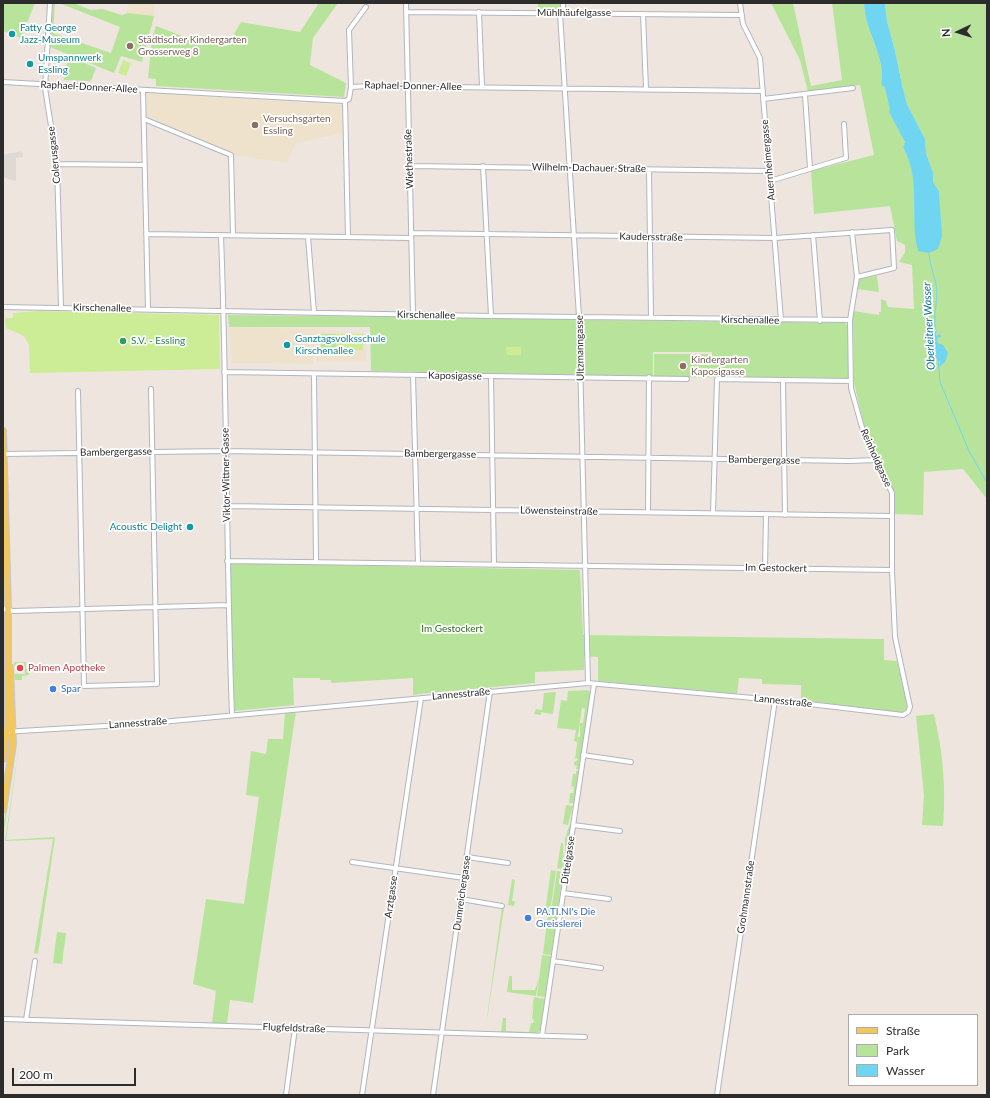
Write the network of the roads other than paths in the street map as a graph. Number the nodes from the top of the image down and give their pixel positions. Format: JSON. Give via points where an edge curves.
{"nodes":[{"id":1,"x":50,"y":3,"type":"edge"},
{"id":2,"x":406,"y":3,"type":"edge"},
{"id":3,"x":563,"y":3,"type":"edge"},
{"id":4,"x":740,"y":3,"type":"edge"},
{"id":5,"x":366,"y":7,"type":"dead end"},
{"id":6,"x":406,"y":12,"type":"junction"},
{"id":7,"x":479,"y":12,"type":"junction"},
{"id":8,"x":562,"y":13,"type":"junction"},
{"id":9,"x":643,"y":14,"type":"junction"},
{"id":10,"x":742,"y":15,"type":"junction"},
{"id":11,"x":3,"y":82,"type":"edge"},
{"id":12,"x":45,"y":84,"type":"junction"},
{"id":13,"x":407,"y":85,"type":"junction"},
{"id":14,"x":351,"y":87,"type":"junction"},
{"id":15,"x":482,"y":87,"type":"junction"},
{"id":16,"x":565,"y":88,"type":"junction"},
{"id":17,"x":853,"y":88,"type":"dead end"},
{"id":18,"x":646,"y":89,"type":"junction"},
{"id":19,"x":144,"y":90,"type":"junction"},
{"id":20,"x":763,"y":91,"type":"junction"},
{"id":21,"x":805,"y":95,"type":"junction"},
{"id":22,"x":763,"y":99,"type":"junction"},
{"id":23,"x":345,"y":101,"type":"junction"},
{"id":24,"x":144,"y":119,"type":"junction"},
{"id":25,"x":844,"y":124,"type":"dead end"},
{"id":26,"x":57,"y":164,"type":"junction"},
{"id":27,"x":145,"y":165,"type":"junction"},
{"id":28,"x":409,"y":166,"type":"junction"},
{"id":29,"x":483,"y":166,"type":"junction"},
{"id":30,"x":570,"y":168,"type":"junction"},
{"id":31,"x":810,"y":168,"type":"junction"},
{"id":32,"x":649,"y":170,"type":"junction"},
{"id":33,"x":769,"y":172,"type":"junction"},
{"id":34,"x":770,"y":181,"type":"junction"},
{"id":35,"x":852,"y":232,"type":"junction"},
{"id":36,"x":411,"y":233,"type":"junction"},
{"id":37,"x":146,"y":234,"type":"junction"},
{"id":38,"x":486,"y":234,"type":"junction"},
{"id":39,"x":220,"y":235,"type":"junction"},
{"id":40,"x":233,"y":235,"type":"junction"},
{"id":41,"x":574,"y":235,"type":"junction"},
{"id":42,"x":813,"y":235,"type":"junction"},
{"id":43,"x":308,"y":237,"type":"junction"},
{"id":44,"x":348,"y":237,"type":"junction"},
{"id":45,"x":651,"y":237,"type":"junction"},
{"id":46,"x":411,"y":238,"type":"junction"},
{"id":47,"x":775,"y":238,"type":"junction"},
{"id":48,"x":857,"y":277,"type":"junction"},
{"id":49,"x":3,"y":307,"type":"edge"},
{"id":50,"x":61,"y":307,"type":"junction"},
{"id":51,"x":148,"y":309,"type":"junction"},
{"id":52,"x":223,"y":309,"type":"junction"},
{"id":53,"x":314,"y":312,"type":"junction"},
{"id":54,"x":413,"y":314,"type":"junction"},
{"id":55,"x":490,"y":316,"type":"junction"},
{"id":56,"x":579,"y":317,"type":"junction"},
{"id":57,"x":651,"y":318,"type":"junction"},
{"id":58,"x":781,"y":320,"type":"junction"},
{"id":59,"x":850,"y":320,"type":"junction"},
{"id":60,"x":820,"y":321,"type":"junction"},
{"id":61,"x":224,"y":372,"type":"junction"},
{"id":62,"x":314,"y":374,"type":"junction"},
{"id":63,"x":413,"y":374,"type":"junction"},
{"id":64,"x":491,"y":376,"type":"junction"},
{"id":65,"x":580,"y":377,"type":"junction"},
{"id":66,"x":649,"y":377,"type":"junction"},
{"id":67,"x":687,"y":379,"type":"dead end"},
{"id":68,"x":783,"y":380,"type":"junction"},
{"id":69,"x":851,"y":381,"type":"junction"},
{"id":70,"x":151,"y":389,"type":"dead end"},
{"id":71,"x":78,"y":391,"type":"dead end"},
{"id":72,"x":3,"y":431,"type":"edge"},
{"id":73,"x":225,"y":451,"type":"junction"},
{"id":74,"x":152,"y":452,"type":"junction"},
{"id":75,"x":315,"y":452,"type":"junction"},
{"id":76,"x":79,"y":453,"type":"junction"},
{"id":77,"x":3,"y":454,"type":"edge"},
{"id":78,"x":415,"y":454,"type":"junction"},
{"id":79,"x":494,"y":456,"type":"junction"},
{"id":80,"x":582,"y":457,"type":"junction"},
{"id":81,"x":649,"y":458,"type":"junction"},
{"id":82,"x":715,"y":459,"type":"junction"},
{"id":83,"x":783,"y":460,"type":"junction"},
{"id":84,"x":877,"y":460,"type":"junction"},
{"id":85,"x":227,"y":506,"type":"junction"},
{"id":86,"x":316,"y":506,"type":"junction"},
{"id":87,"x":416,"y":508,"type":"junction"},
{"id":88,"x":493,"y":509,"type":"junction"},
{"id":89,"x":583,"y":511,"type":"junction"},
{"id":90,"x":648,"y":512,"type":"junction"},
{"id":91,"x":713,"y":513,"type":"junction"},
{"id":92,"x":766,"y":514,"type":"junction"},
{"id":93,"x":785,"y":515,"type":"junction"},
{"id":94,"x":892,"y":516,"type":"junction"},
{"id":95,"x":5,"y":547,"type":"edge"},
{"id":96,"x":228,"y":561,"type":"junction"},
{"id":97,"x":316,"y":561,"type":"junction"},
{"id":98,"x":418,"y":563,"type":"junction"},
{"id":99,"x":494,"y":564,"type":"junction"},
{"id":100,"x":585,"y":566,"type":"junction"},
{"id":101,"x":765,"y":568,"type":"junction"},
{"id":102,"x":892,"y":570,"type":"junction"},
{"id":103,"x":228,"y":605,"type":"junction"},
{"id":104,"x":156,"y":607,"type":"junction"},
{"id":105,"x":5,"y":609,"type":"edge"},
{"id":106,"x":82,"y":609,"type":"junction"},
{"id":107,"x":588,"y":683,"type":"junction"},
{"id":108,"x":594,"y":684,"type":"junction"},
{"id":109,"x":490,"y":692,"type":"junction"},
{"id":110,"x":420,"y":698,"type":"junction"},
{"id":111,"x":775,"y":700,"type":"junction"},
{"id":112,"x":910,"y":707,"type":"joint"},
{"id":113,"x":232,"y":715,"type":"junction"},
{"id":114,"x":7,"y":732,"type":"edge"},
{"id":115,"x":583,"y":756,"type":"junction"},
{"id":116,"x":3,"y":759,"type":"edge"},
{"id":117,"x":631,"y":762,"type":"dead end"},
{"id":118,"x":3,"y":810,"type":"edge"},
{"id":119,"x":573,"y":825,"type":"junction"},
{"id":120,"x":620,"y":831,"type":"dead end"},
{"id":121,"x":467,"y":857,"type":"junction"},
{"id":122,"x":352,"y":862,"type":"dead end"},
{"id":123,"x":508,"y":863,"type":"dead end"},
{"id":124,"x":396,"y":868,"type":"junction"},
{"id":125,"x":464,"y":878,"type":"junction"},
{"id":126,"x":563,"y":893,"type":"junction"},
{"id":127,"x":461,"y":899,"type":"junction"},
{"id":128,"x":609,"y":899,"type":"dead end"},
{"id":129,"x":502,"y":906,"type":"dead end"},
{"id":130,"x":35,"y":961,"type":"dead end"},
{"id":131,"x":553,"y":961,"type":"junction"},
{"id":132,"x":601,"y":968,"type":"dead end"},
{"id":133,"x":3,"y":1019,"type":"edge"},
{"id":134,"x":26,"y":1020,"type":"junction"},
{"id":135,"x":295,"y":1028,"type":"junction"},
{"id":136,"x":372,"y":1031,"type":"junction"},
{"id":137,"x":442,"y":1033,"type":"junction"},
{"id":138,"x":542,"y":1036,"type":"junction"},
{"id":139,"x":585,"y":1037,"type":"dead end"},
{"id":140,"x":286,"y":1095,"type":"edge"},
{"id":141,"x":362,"y":1095,"type":"edge"},
{"id":142,"x":433,"y":1095,"type":"edge"},
{"id":143,"x":717,"y":1095,"type":"edge"}],
"edges":[{"from":1,"to":12,"type":"street","name":"Colerusgasse"},
{"from":2,"to":6,"type":"street","name":"Wiethestraße"},
{"from":3,"to":8,"type":"street","name":"Ultzmanngasse"},
{"from":4,"to":10,"type":"street","name":"Auernheimergasse"},
{"from":5,"to":14,"type":"street","via":[[349,30]]},
{"from":6,"to":7,"type":"street","name":"Mühlhäufelgasse"},
{"from":6,"to":13,"type":"street","name":"Wiethestraße"},
{"from":7,"to":8,"type":"street","name":"Mühlhäufelgasse"},
{"from":7,"to":15,"type":"street"},
{"from":8,"to":9,"type":"street","name":"Mühlhäufelgasse"},
{"from":8,"to":16,"type":"street","name":"Ultzmanngasse"},
{"from":9,"to":10,"type":"street","name":"Mühlhäufelgasse"},
{"from":9,"to":18,"type":"street"},
{"from":10,"to":20,"type":"street","name":"Auernheimergasse","via":[[746,31],[760,58]]},
{"from":11,"to":12,"type":"street","name":"Raphael-Donner-Allee"},
{"from":12,"to":19,"type":"street","name":"Raphael-Donner-Allee"},
{"from":12,"to":26,"type":"street","name":"Colerusgasse"},
{"from":13,"to":14,"type":"street","name":"Raphael-Donner-Allee"},
{"from":13,"to":15,"type":"street","name":"Raphael-Donner-Allee"},
{"from":13,"to":28,"type":"street","name":"Wiethestraße"},
{"from":14,"to":23,"type":"street","name":"Raphael-Donner-Allee","via":[[349,99]]},
{"from":15,"to":16,"type":"street","name":"Raphael-Donner-Allee"},
{"from":16,"to":18,"type":"street","name":"Raphael-Donner-Allee"},
{"from":16,"to":30,"type":"street","name":"Ultzmanngasse"},
{"from":17,"to":21,"type":"street"},
{"from":18,"to":20,"type":"street","name":"Raphael-Donner-Allee"},
{"from":19,"to":23,"type":"street","name":"Raphael-Donner-Allee"},
{"from":19,"to":24,"type":"street"},
{"from":20,"to":22,"type":"street","name":"Auernheimergasse"},
{"from":21,"to":22,"type":"street"},
{"from":21,"to":31,"type":"street"},
{"from":22,"to":33,"type":"street","name":"Auernheimergasse"},
{"from":23,"to":44,"type":"street"},
{"from":24,"to":27,"type":"street"},
{"from":24,"to":40,"type":"street","via":[[231,155]]},
{"from":25,"to":31,"type":"street","via":[[846,158]]},
{"from":26,"to":27,"type":"street"},
{"from":26,"to":50,"type":"street","name":"Colerusgasse"},
{"from":27,"to":37,"type":"street"},
{"from":28,"to":29,"type":"street","name":"Wilhelm-Dachauer-Straße"},
{"from":28,"to":36,"type":"street","name":"Wiethestraße"},
{"from":29,"to":30,"type":"street","name":"Wilhelm-Dachauer-Straße"},
{"from":29,"to":38,"type":"street"},
{"from":30,"to":32,"type":"street","name":"Wilhelm-Dachauer-Straße"},
{"from":30,"to":41,"type":"street","name":"Ultzmanngasse"},
{"from":31,"to":34,"type":"street"},
{"from":32,"to":33,"type":"street","name":"Wilhelm-Dachauer-Straße"},
{"from":32,"to":45,"type":"street"},
{"from":33,"to":34,"type":"street","name":"Auernheimergasse"},
{"from":34,"to":47,"type":"street","name":"Auernheimergasse"},
{"from":35,"to":42,"type":"street","name":"Kaudersstraße"},
{"from":35,"to":48,"type":"street","name":"Reinholdgasse"},
{"from":35,"to":48,"type":"street","name":"Kaudersstraße","via":[[892,230],[894,268]]},
{"from":36,"to":38,"type":"street","name":"Kaudersstraße"},
{"from":36,"to":46,"type":"street","name":"Wiethestraße"},
{"from":37,"to":39,"type":"street"},
{"from":37,"to":51,"type":"street"},
{"from":38,"to":41,"type":"street","name":"Kaudersstraße"},
{"from":38,"to":55,"type":"street"},
{"from":39,"to":40,"type":"street"},
{"from":39,"to":52,"type":"street","name":"Viktor-Wittner-Gasse"},
{"from":40,"to":43,"type":"street"},
{"from":41,"to":45,"type":"street","name":"Kaudersstraße"},
{"from":41,"to":56,"type":"street","name":"Ultzmanngasse"},
{"from":42,"to":47,"type":"street","name":"Kaudersstraße"},
{"from":42,"to":60,"type":"street"},
{"from":43,"to":44,"type":"street"},
{"from":43,"to":53,"type":"street"},
{"from":44,"to":46,"type":"street"},
{"from":45,"to":47,"type":"street","name":"Kaudersstraße"},
{"from":45,"to":57,"type":"street"},
{"from":46,"to":54,"type":"street","name":"Wiethestraße"},
{"from":47,"to":58,"type":"street","name":"Auernheimergasse"},
{"from":48,"to":59,"type":"street","name":"Reinholdgasse"},
{"from":49,"to":50,"type":"street","name":"Kirschenallee"},
{"from":50,"to":51,"type":"street","name":"Kirschenallee"},
{"from":51,"to":52,"type":"street","name":"Kirschenallee"},
{"from":52,"to":53,"type":"street","name":"Kirschenallee"},
{"from":52,"to":61,"type":"street","name":"Viktor-Wittner-Gasse"},
{"from":53,"to":54,"type":"street","name":"Kirschenallee"},
{"from":54,"to":55,"type":"street","name":"Kirschenallee"},
{"from":55,"to":56,"type":"street","name":"Kirschenallee"},
{"from":56,"to":57,"type":"street","name":"Kirschenallee"},
{"from":56,"to":65,"type":"street","name":"Ultzmanngasse"},
{"from":57,"to":58,"type":"street","name":"Kirschenallee"},
{"from":58,"to":60,"type":"street","name":"Kirschenallee"},
{"from":59,"to":60,"type":"street","name":"Kirschenallee"},
{"from":59,"to":69,"type":"street","name":"Reinholdgasse"},
{"from":61,"to":62,"type":"street","name":"Kaposigasse"},
{"from":61,"to":73,"type":"street","name":"Viktor-Wittner-Gasse"},
{"from":62,"to":63,"type":"street","name":"Kaposigasse"},
{"from":62,"to":75,"type":"street"},
{"from":63,"to":64,"type":"street","name":"Kaposigasse"},
{"from":63,"to":78,"type":"street"},
{"from":64,"to":65,"type":"street","name":"Kaposigasse"},
{"from":64,"to":79,"type":"street"},
{"from":65,"to":66,"type":"street","name":"Kaposigasse"},
{"from":65,"to":80,"type":"street","name":"Ultzmanngasse"},
{"from":66,"to":67,"type":"street","name":"Kaposigasse"},
{"from":66,"to":81,"type":"street"},
{"from":68,"to":69,"type":"street"},
{"from":68,"to":82,"type":"street","via":[[717,379]]},
{"from":68,"to":83,"type":"street"},
{"from":69,"to":84,"type":"street","name":"Reinholdgasse","via":[[863,431]]},
{"from":70,"to":74,"type":"street"},
{"from":71,"to":76,"type":"street"},
{"from":72,"to":77,"type":"main road"},
{"from":73,"to":74,"type":"street","name":"Bambergergasse"},
{"from":73,"to":75,"type":"street","name":"Bambergergasse"},
{"from":73,"to":85,"type":"street","name":"Viktor-Wittner-Gasse"},
{"from":74,"to":76,"type":"street","name":"Bambergergasse"},
{"from":74,"to":104,"type":"street"},
{"from":75,"to":78,"type":"street","name":"Bambergergasse"},
{"from":75,"to":86,"type":"street"},
{"from":76,"to":77,"type":"street","name":"Bambergergasse"},
{"from":76,"to":106,"type":"street"},
{"from":77,"to":95,"type":"main road"},
{"from":78,"to":79,"type":"street","name":"Bambergergasse"},
{"from":78,"to":87,"type":"street"},
{"from":79,"to":80,"type":"street","name":"Bambergergasse"},
{"from":79,"to":88,"type":"street"},
{"from":80,"to":81,"type":"street","name":"Bambergergasse"},
{"from":80,"to":89,"type":"street","name":"Ultzmanngasse"},
{"from":81,"to":82,"type":"street","name":"Bambergergasse"},
{"from":81,"to":90,"type":"street"},
{"from":82,"to":83,"type":"street","name":"Bambergergasse"},
{"from":82,"to":91,"type":"street"},
{"from":83,"to":84,"type":"street","name":"Bambergergasse"},
{"from":83,"to":93,"type":"street"},
{"from":84,"to":94,"type":"street","name":"Reinholdgasse","via":[[892,493]]},
{"from":85,"to":86,"type":"street","name":"Löwensteinstraße"},
{"from":85,"to":96,"type":"street","name":"Viktor-Wittner-Gasse"},
{"from":86,"to":87,"type":"street","name":"Löwensteinstraße"},
{"from":86,"to":97,"type":"street"},
{"from":87,"to":88,"type":"street","name":"Löwensteinstraße"},
{"from":87,"to":98,"type":"street"},
{"from":88,"to":89,"type":"street","name":"Löwensteinstraße"},
{"from":88,"to":99,"type":"street"},
{"from":89,"to":90,"type":"street","name":"Löwensteinstraße"},
{"from":89,"to":100,"type":"street","name":"Ultzmanngasse"},
{"from":90,"to":91,"type":"street","name":"Löwensteinstraße"},
{"from":91,"to":92,"type":"street","name":"Löwensteinstraße"},
{"from":92,"to":93,"type":"street","name":"Löwensteinstraße"},
{"from":92,"to":101,"type":"street"},
{"from":93,"to":94,"type":"street","name":"Löwensteinstraße"},
{"from":94,"to":102,"type":"street","name":"Reinholdgasse"},
{"from":95,"to":105,"type":"main road"},
{"from":96,"to":97,"type":"street","name":"Im Gestockert"},
{"from":96,"to":103,"type":"street","name":"Viktor-Wittner-Gasse"},
{"from":97,"to":98,"type":"street","name":"Im Gestockert"},
{"from":98,"to":99,"type":"street","name":"Im Gestockert"},
{"from":99,"to":100,"type":"street","name":"Im Gestockert"},
{"from":100,"to":101,"type":"street","name":"Im Gestockert"},
{"from":100,"to":107,"type":"street","name":"Ultzmanngasse"},
{"from":101,"to":102,"type":"street","name":"Im Gestockert"},
{"from":102,"to":112,"type":"street","name":"Reinholdgasse","via":[[895,637]]},
{"from":103,"to":104,"type":"street"},
{"from":103,"to":113,"type":"street","name":"Viktor-Wittner-Gasse"},
{"from":104,"to":106,"type":"street"},
{"from":104,"to":106,"type":"street","via":[[157,684],[84,686]]},
{"from":105,"to":106,"type":"street"},
{"from":105,"to":114,"type":"main road","via":[[10,662]]},
{"from":107,"to":108,"type":"street","name":"Lannesstraße"},
{"from":107,"to":109,"type":"street","name":"Lannesstraße"},
{"from":108,"to":111,"type":"street","name":"Lannesstraße"},
{"from":108,"to":115,"type":"street","name":"Dittelgasse"},
{"from":109,"to":110,"type":"street","name":"Lannesstraße"},
{"from":109,"to":121,"type":"street","name":"Dumreichergasse"},
{"from":110,"to":113,"type":"street","name":"Lannesstraße"},
{"from":110,"to":124,"type":"street","name":"Arztgasse"},
{"from":111,"to":112,"type":"street","name":"Lannesstraße","via":[[903,715]]},
{"from":111,"to":143,"type":"street","name":"Grohmannstraße"},
{"from":113,"to":114,"type":"street","name":"Lannesstraße"},
{"from":114,"to":116,"type":"main road"},
{"from":114,"to":118,"type":"main road","via":[[12,750]]},
{"from":115,"to":117,"type":"street"},
{"from":115,"to":119,"type":"street","name":"Dittelgasse"},
{"from":119,"to":120,"type":"street"},
{"from":119,"to":126,"type":"street","name":"Dittelgasse"},
{"from":121,"to":123,"type":"street"},
{"from":121,"to":125,"type":"street","name":"Dumreichergasse"},
{"from":122,"to":124,"type":"street"},
{"from":124,"to":125,"type":"street"},
{"from":124,"to":136,"type":"street","name":"Arztgasse"},
{"from":125,"to":127,"type":"street","name":"Dumreichergasse"},
{"from":126,"to":128,"type":"street"},
{"from":126,"to":131,"type":"street","name":"Dittelgasse"},
{"from":127,"to":129,"type":"street"},
{"from":127,"to":137,"type":"street","name":"Dumreichergasse"},
{"from":130,"to":134,"type":"street"},
{"from":131,"to":132,"type":"street"},
{"from":131,"to":138,"type":"street","name":"Dittelgasse"},
{"from":133,"to":134,"type":"street","name":"Flugfeldstraße"},
{"from":134,"to":135,"type":"street","name":"Flugfeldstraße"},
{"from":135,"to":136,"type":"street","name":"Flugfeldstraße"},
{"from":135,"to":140,"type":"street"},
{"from":136,"to":137,"type":"street","name":"Flugfeldstraße"},
{"from":136,"to":141,"type":"street","name":"Arztgasse"},
{"from":137,"to":138,"type":"street","name":"Flugfeldstraße"},
{"from":137,"to":142,"type":"street","name":"Dumreichergasse"},
{"from":138,"to":139,"type":"street","name":"Flugfeldstraße"}]}
